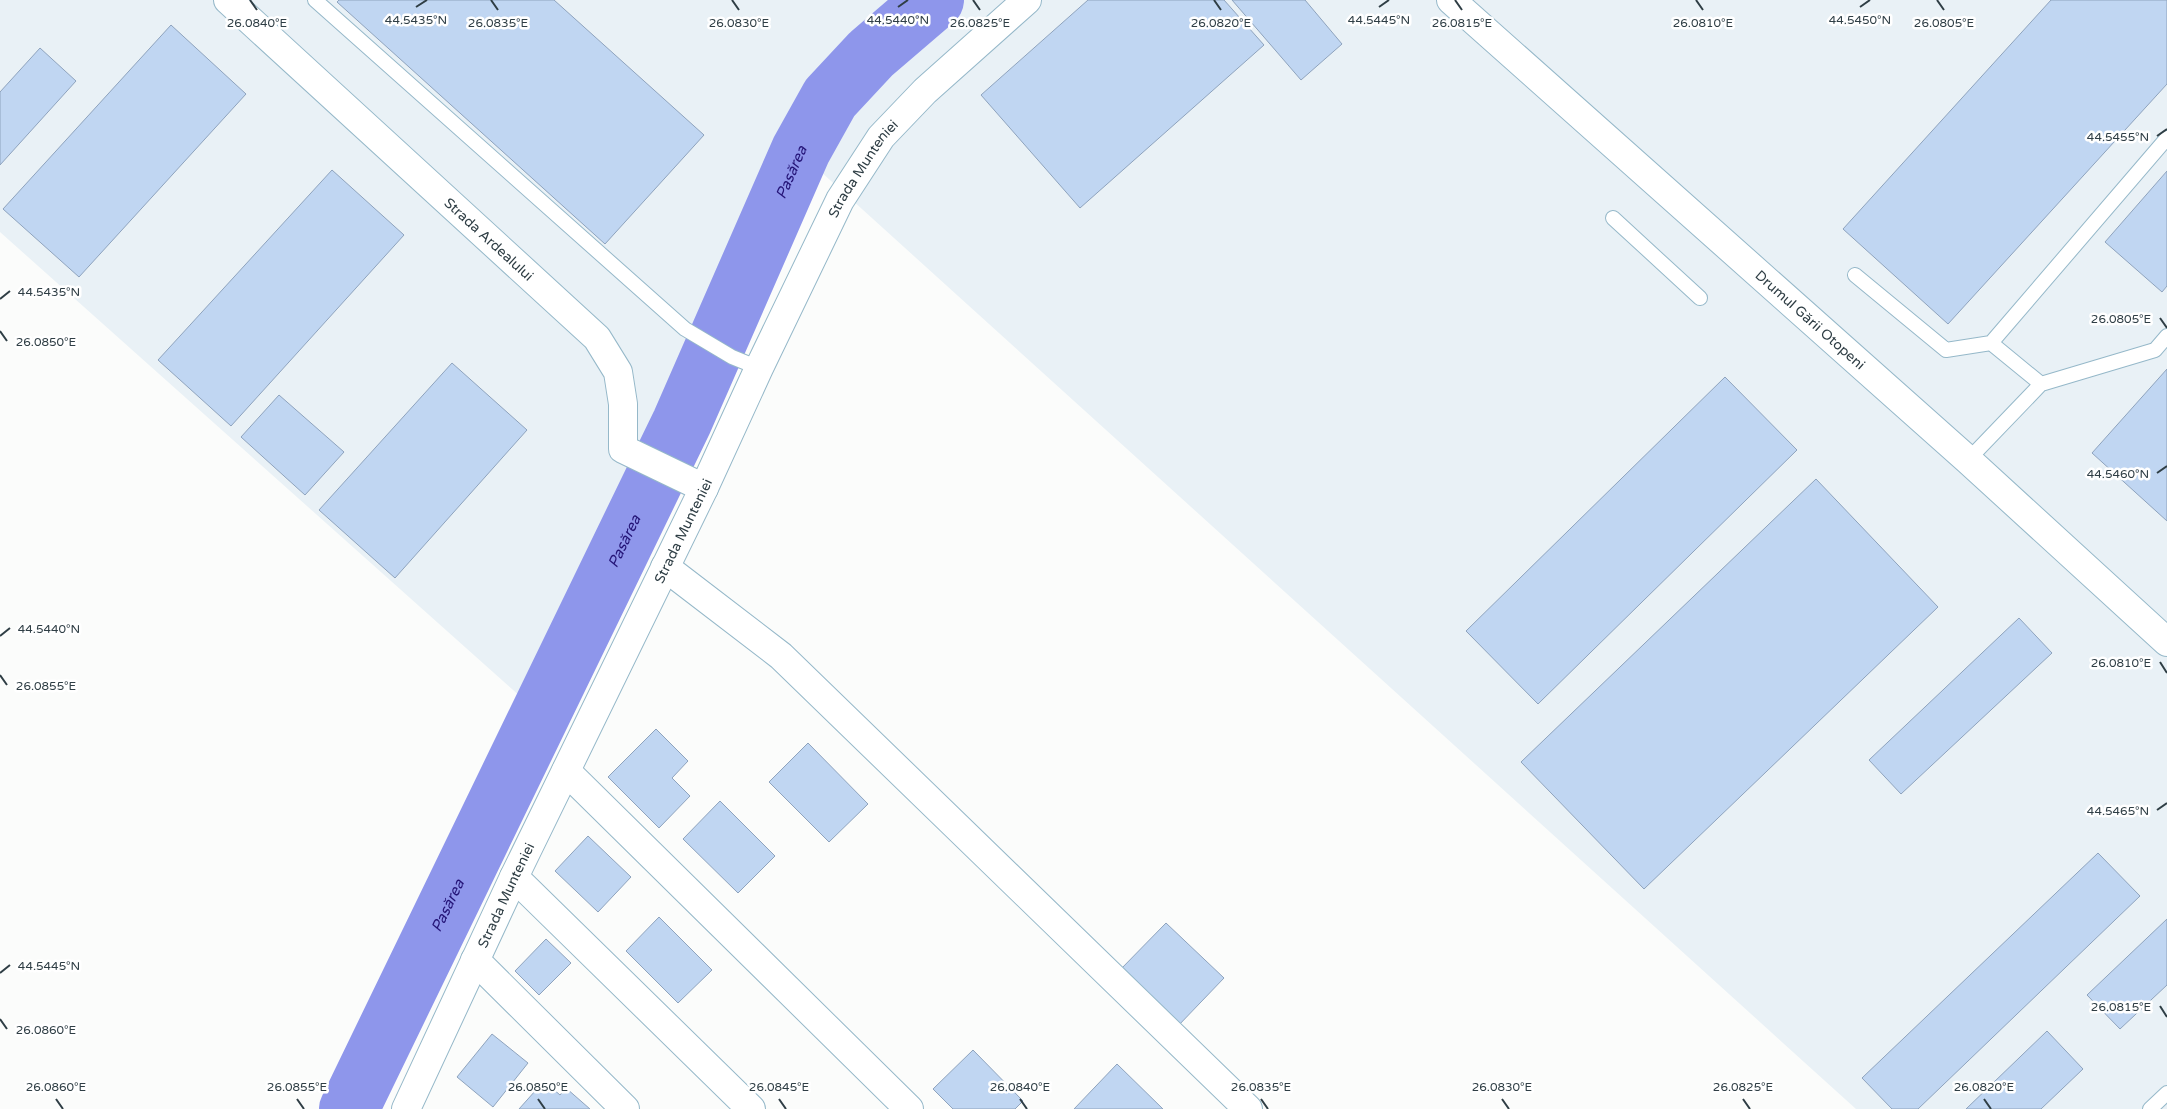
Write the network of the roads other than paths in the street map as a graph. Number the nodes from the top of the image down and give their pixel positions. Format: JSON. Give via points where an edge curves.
{"nodes":[{"id":1,"x":228,"y":0,"type":"edge"},
{"id":2,"x":315,"y":0,"type":"edge"},
{"id":3,"x":1027,"y":0,"type":"edge"},
{"id":4,"x":1451,"y":0,"type":"edge"},
{"id":5,"x":2167,"y":138,"type":"edge"},
{"id":6,"x":1613,"y":218,"type":"dead end"},
{"id":7,"x":1855,"y":275,"type":"dead end"},
{"id":8,"x":1700,"y":298,"type":"dead end"},
{"id":9,"x":2167,"y":336,"type":"edge"},
{"id":10,"x":1991,"y":343,"type":"junction"},
{"id":11,"x":758,"y":368,"type":"junction"},
{"id":12,"x":2041,"y":384,"type":"junction"},
{"id":13,"x":1968,"y":460,"type":"junction"},
{"id":14,"x":694,"y":484,"type":"junction"},
{"id":15,"x":665,"y":567,"type":"junction"},
{"id":16,"x":2167,"y":642,"type":"edge"},
{"id":17,"x":566,"y":771,"type":"junction"},
{"id":18,"x":514,"y":877,"type":"junction"},
{"id":19,"x":476,"y":960,"type":"junction"},
{"id":20,"x":2167,"y":1093,"type":"edge"},
{"id":21,"x":406,"y":1109,"type":"edge"},
{"id":22,"x":625,"y":1109,"type":"edge"},
{"id":23,"x":751,"y":1109,"type":"edge"},
{"id":24,"x":909,"y":1109,"type":"edge"},
{"id":25,"x":1248,"y":1109,"type":"edge"},
{"id":26,"x":2150,"y":1109,"type":"edge"}],
"edges":[{"from":1,"to":14,"type":"street","name":"Strada Ardealului","via":[[597,338],[618,372],[624,449]]},
{"from":2,"to":11,"type":"lane","via":[[685,329],[732,357]]},
{"from":3,"to":11,"type":"street","name":"Strada Munteniei","via":[[925,91],[881,137],[840,200]]},
{"from":4,"to":13,"type":"street","name":"Drumul Gării Otopeni"},
{"from":5,"to":10,"type":"lane"},
{"from":6,"to":8,"type":"lane"},
{"from":7,"to":10,"type":"lane","via":[[1946,350]]},
{"from":9,"to":12,"type":"lane","via":[[2155,350]]},
{"from":10,"to":12,"type":"lane"},
{"from":11,"to":14,"type":"street","name":"Strada Munteniei"},
{"from":12,"to":13,"type":"lane"},
{"from":13,"to":16,"type":"street","name":"Drumul Gării Otopeni"},
{"from":14,"to":15,"type":"street","name":"Strada Munteniei"},
{"from":15,"to":17,"type":"street","name":"Strada Munteniei"},
{"from":15,"to":25,"type":"street","via":[[781,656]]},
{"from":17,"to":18,"type":"street","name":"Strada Munteniei"},
{"from":17,"to":24,"type":"street"},
{"from":18,"to":19,"type":"street","name":"Strada Munteniei"},
{"from":18,"to":23,"type":"street"},
{"from":19,"to":21,"type":"street","name":"Strada Munteniei"},
{"from":19,"to":22,"type":"street"},
{"from":20,"to":26,"type":"lane"}]}
